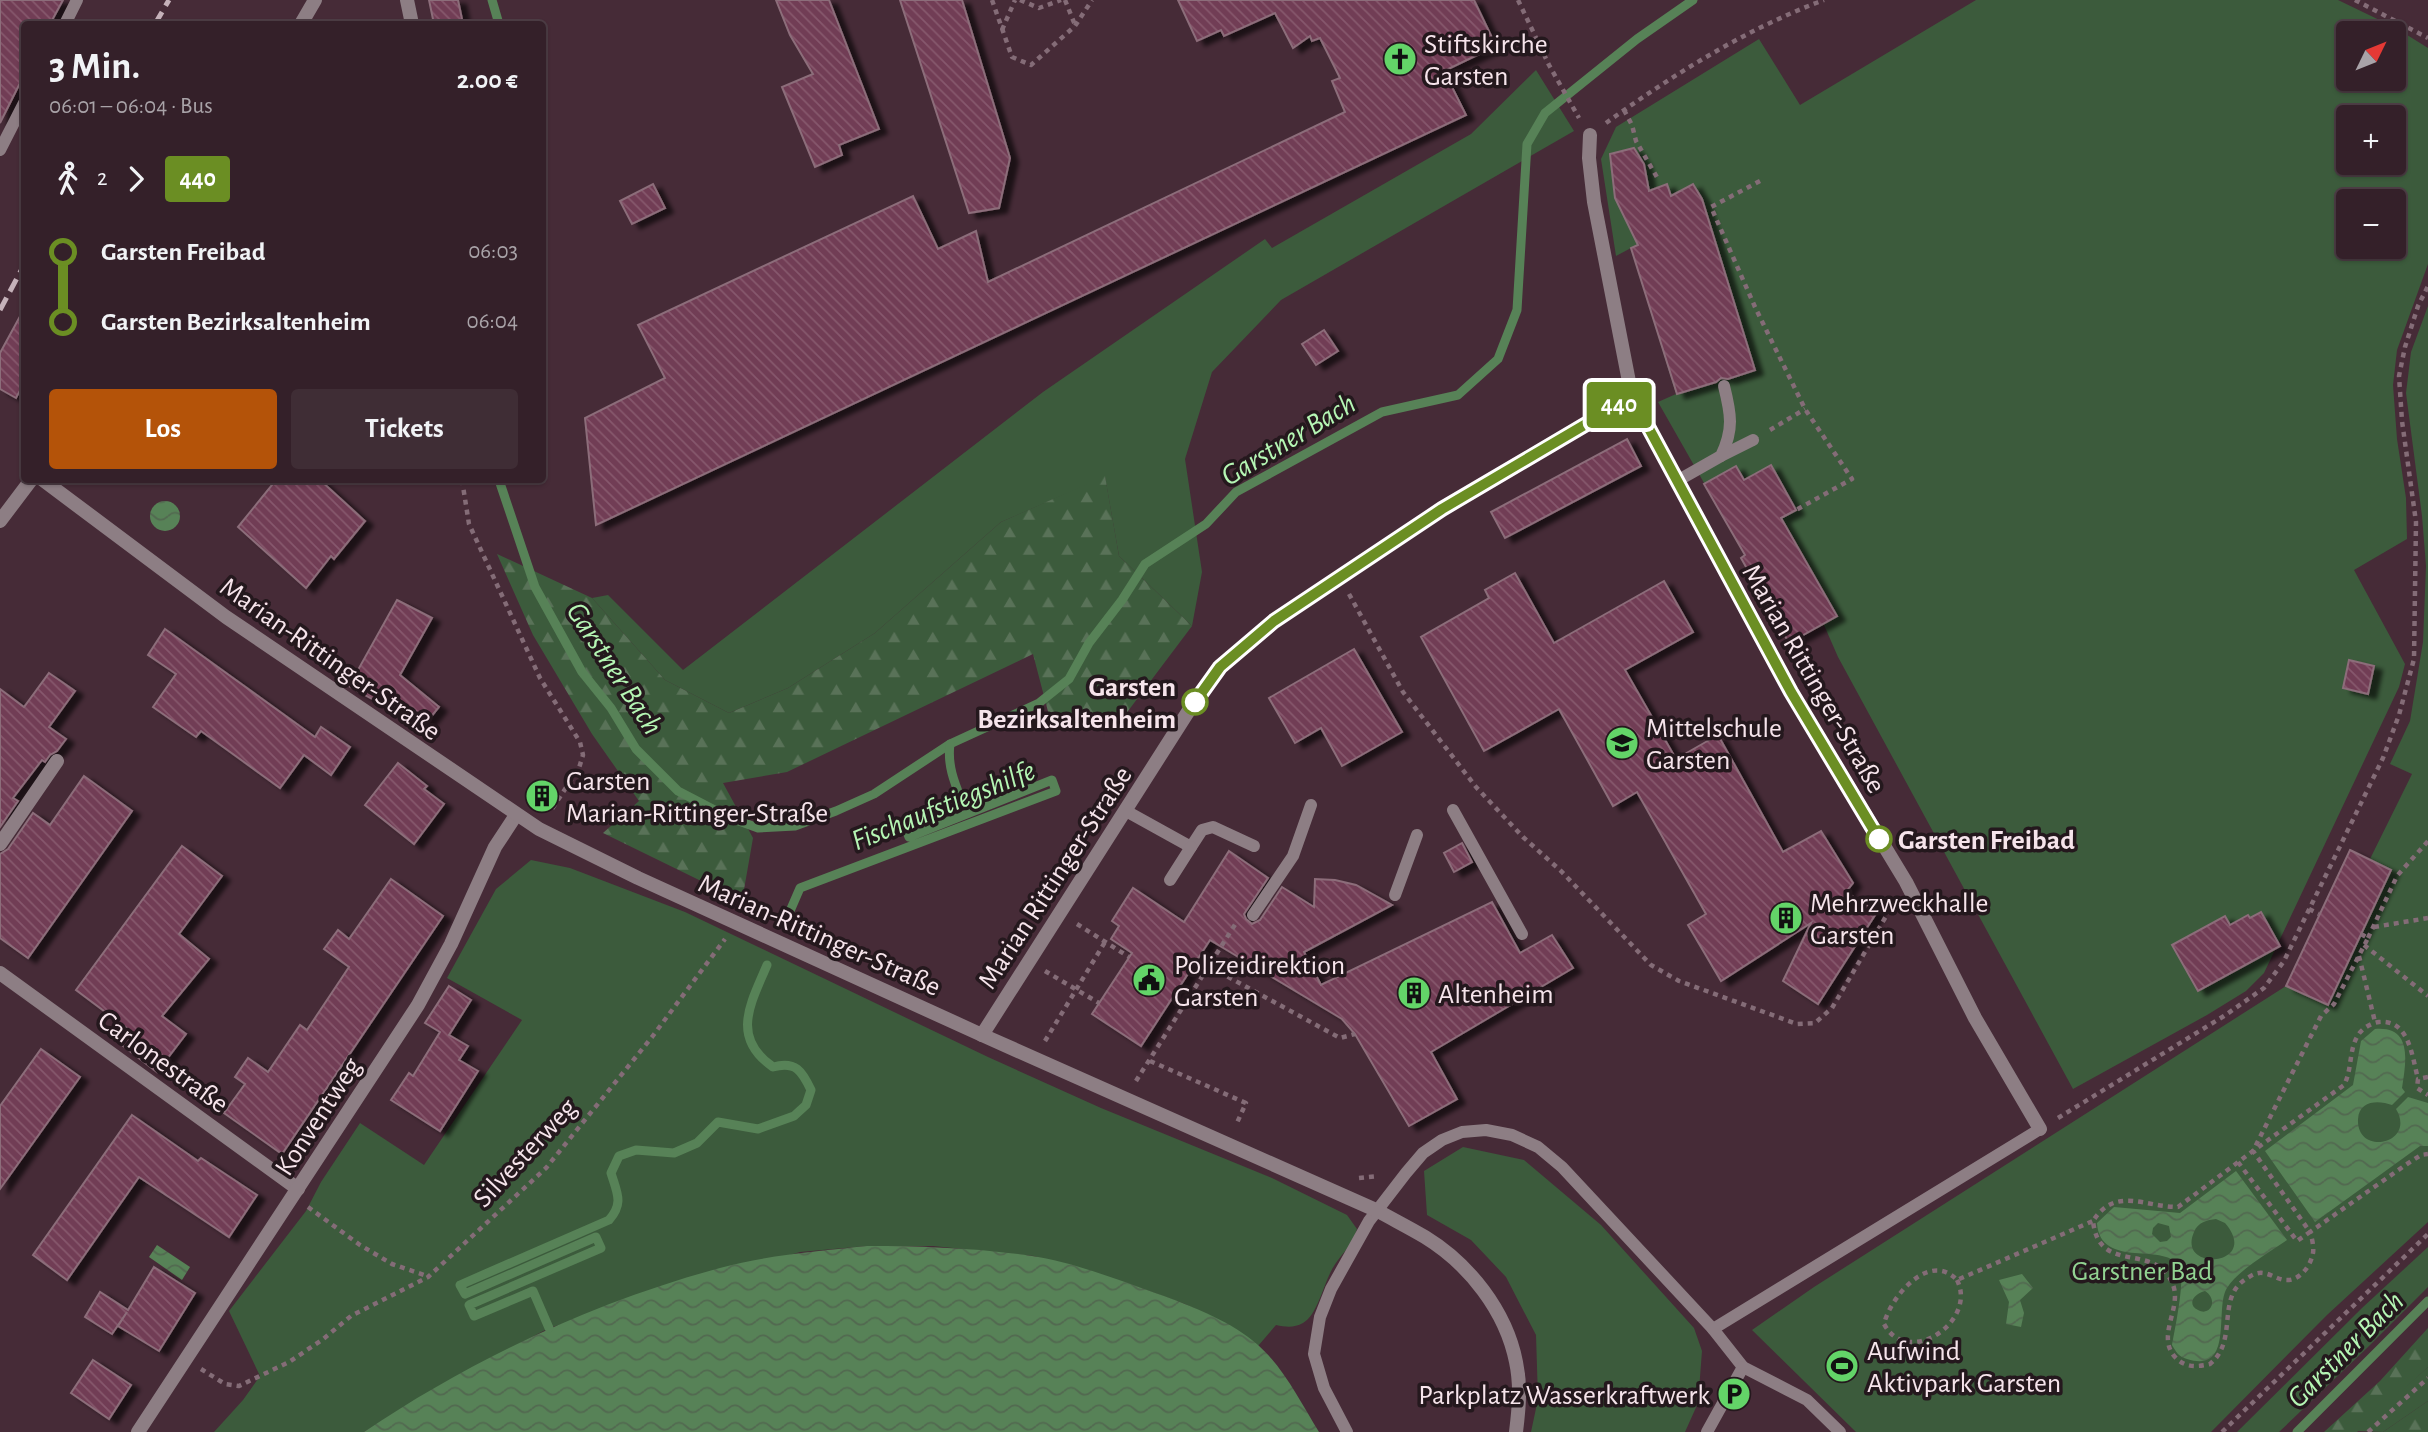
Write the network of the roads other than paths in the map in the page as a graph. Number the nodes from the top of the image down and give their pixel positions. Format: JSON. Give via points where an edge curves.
{"nodes":[{"id":1,"x":77,"y":0,"type":"edge"},
{"id":2,"x":315,"y":0,"type":"edge"},
{"id":3,"x":407,"y":0,"type":"edge"},
{"id":4,"x":66,"y":21,"type":"edge"},
{"id":5,"x":303,"y":21,"type":"edge"},
{"id":6,"x":411,"y":21,"type":"edge"},
{"id":7,"x":21,"y":109,"type":"edge"},
{"id":8,"x":1586,"y":129,"type":"road end"},
{"id":9,"x":0,"y":150,"type":"edge"},
{"id":10,"x":1724,"y":386,"type":"dead end"},
{"id":11,"x":1632,"y":397,"type":"junction"},
{"id":12,"x":1753,"y":440,"type":"road end"},
{"id":13,"x":1721,"y":456,"type":"junction"},
{"id":14,"x":1677,"y":481,"type":"junction"},
{"id":15,"x":29,"y":483,"type":"edge"},
{"id":16,"x":47,"y":483,"type":"edge"},
{"id":17,"x":0,"y":521,"type":"edge"},
{"id":18,"x":57,"y":761,"type":"dead end"},
{"id":19,"x":1311,"y":806,"type":"dead end"},
{"id":20,"x":1453,"y":810,"type":"dead end"},
{"id":21,"x":1126,"y":811,"type":"junction"},
{"id":22,"x":516,"y":815,"type":"junction"},
{"id":23,"x":1417,"y":835,"type":"dead end"},
{"id":24,"x":0,"y":844,"type":"edge"},
{"id":25,"x":1254,"y":846,"type":"dead end"},
{"id":26,"x":1191,"y":847,"type":"junction"},
{"id":27,"x":1170,"y":880,"type":"dead end"},
{"id":28,"x":1395,"y":895,"type":"dead end"},
{"id":29,"x":1253,"y":915,"type":"road end"},
{"id":30,"x":1522,"y":934,"type":"dead end"},
{"id":31,"x":0,"y":973,"type":"edge"},
{"id":32,"x":982,"y":1035,"type":"junction"},
{"id":33,"x":2040,"y":1129,"type":"joint"},
{"id":34,"x":296,"y":1193,"type":"junction"},
{"id":35,"x":1378,"y":1211,"type":"junction"},
{"id":36,"x":1713,"y":1329,"type":"junction"},
{"id":37,"x":1743,"y":1367,"type":"junction"},
{"id":38,"x":138,"y":1432,"type":"edge"},
{"id":39,"x":1347,"y":1432,"type":"edge"},
{"id":40,"x":1516,"y":1432,"type":"edge"},
{"id":41,"x":1707,"y":1432,"type":"edge"},
{"id":42,"x":1840,"y":1432,"type":"edge"}],
"edges":[{"from":1,"to":4,"type":"lane"},
{"from":2,"to":5,"type":"street"},
{"from":3,"to":6,"type":"street"},
{"from":7,"to":9,"type":"lane"},
{"from":8,"to":11,"type":"street","name":"Marian Rittinger-Straße","via":[[1594,202]]},
{"from":10,"to":13,"type":"lane","via":[[1731,416]]},
{"from":11,"to":14,"type":"street","name":"Marian Rittinger-Straße"},
{"from":11,"to":21,"type":"street","name":"Marian Rittinger-Straße","via":[[1482,484],[1274,621],[1220,667]]},
{"from":12,"to":13,"type":"lane"},
{"from":13,"to":14,"type":"lane"},
{"from":14,"to":33,"type":"street","name":"Marian Rittinger-Straße","via":[[1791,692],[1906,882],[1975,1018]]},
{"from":15,"to":17,"type":"street"},
{"from":16,"to":22,"type":"street","name":"Marian-Rittinger-Straße","via":[[226,617]]},
{"from":18,"to":24,"type":"street"},
{"from":19,"to":29,"type":"lane","via":[[1293,856]]},
{"from":20,"to":30,"type":"lane"},
{"from":21,"to":26,"type":"lane"},
{"from":21,"to":32,"type":"street","name":"Marian Rittinger-Straße"},
{"from":22,"to":32,"type":"street","name":"Marian-Rittinger-Straße","via":[[638,878]]},
{"from":22,"to":34,"type":"street","name":"Konventweg","via":[[495,847],[418,1005]]},
{"from":23,"to":28,"type":"lane"},
{"from":25,"to":26,"type":"lane","via":[[1213,827],[1202,831]]},
{"from":26,"to":27,"type":"lane"},
{"from":31,"to":34,"type":"street","name":"Carlonestraße"},
{"from":32,"to":35,"type":"street","name":"Marian-Rittinger-Straße"},
{"from":33,"to":36,"type":"lane"},
{"from":34,"to":38,"type":"street","name":"Konventweg"},
{"from":35,"to":36,"type":"lane","via":[[1423,1153],[1442,1140],[1486,1130],[1512,1135],[1538,1147],[1562,1167]]},
{"from":35,"to":39,"type":"lane","via":[[1331,1289],[1320,1317],[1314,1354],[1324,1388]]},
{"from":35,"to":40,"type":"street","name":"Marian-Rittinger-Straße","via":[[1428,1239],[1461,1266],[1489,1298],[1516,1361],[1520,1397]]},
{"from":36,"to":37,"type":"lane"},
{"from":37,"to":41,"type":"lane"},
{"from":37,"to":42,"type":"lane","via":[[1807,1400]]}]}
